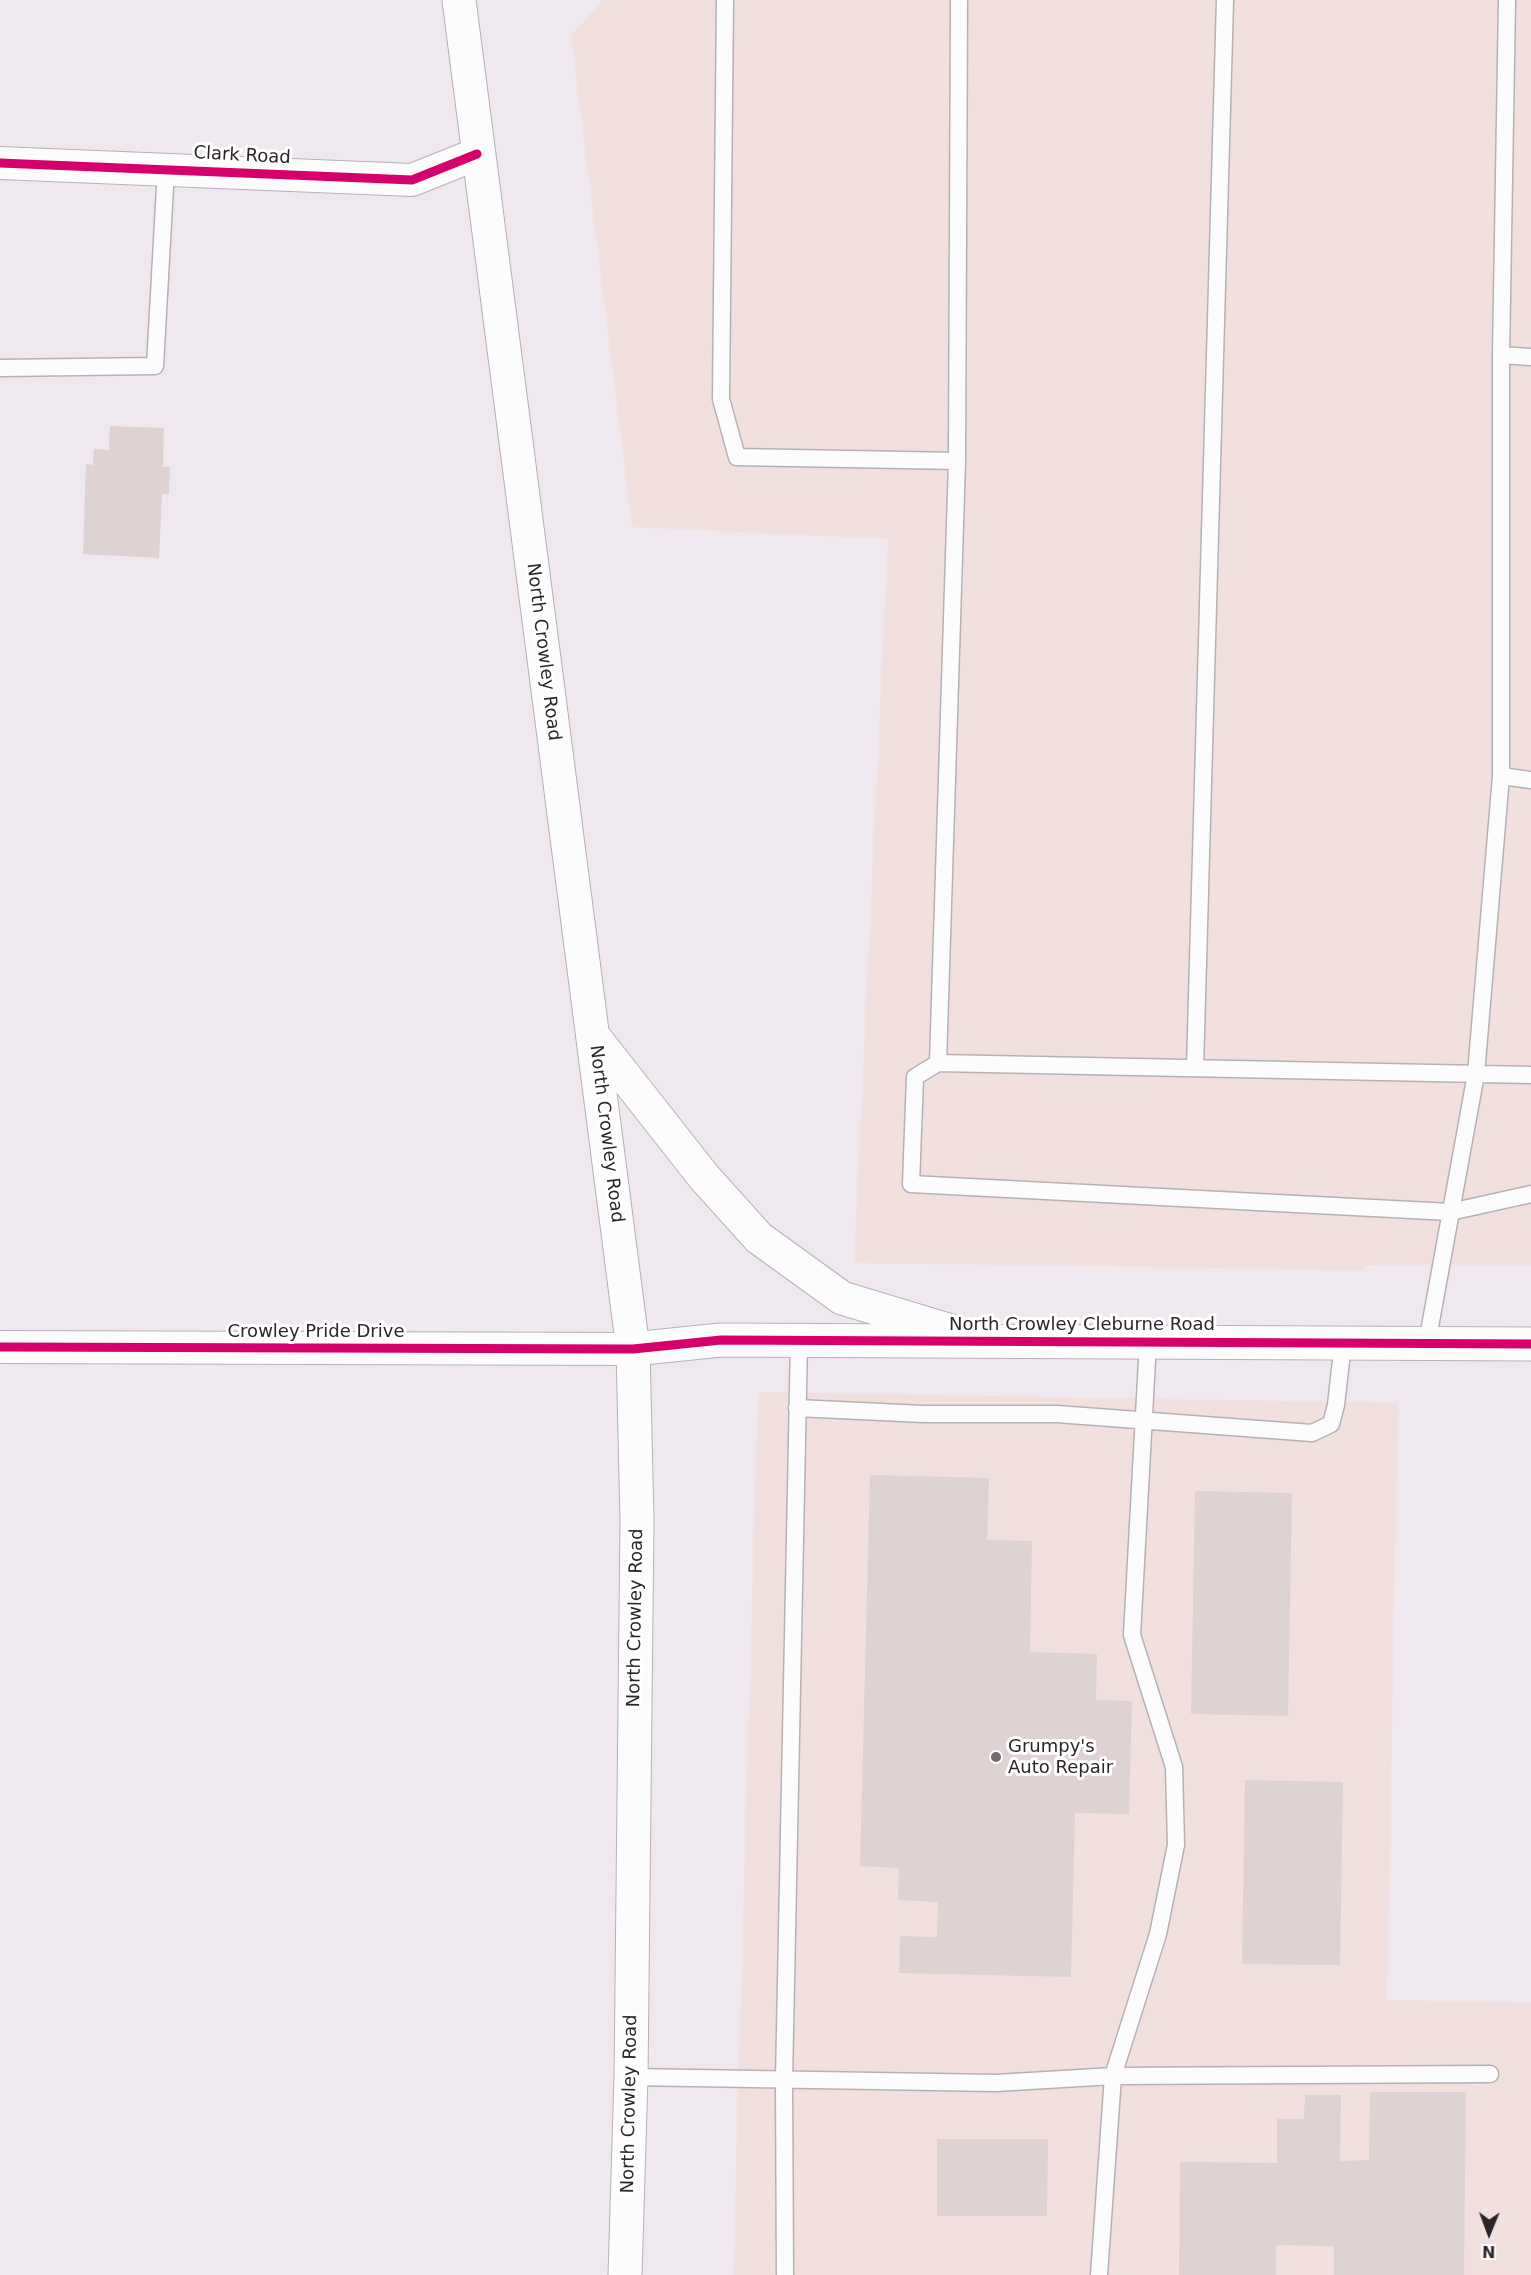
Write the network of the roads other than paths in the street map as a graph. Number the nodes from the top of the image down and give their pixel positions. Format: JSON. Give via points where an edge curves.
{"nodes":[{"id":1,"x":459,"y":0,"type":"edge"},
{"id":2,"x":725,"y":0,"type":"edge"},
{"id":3,"x":959,"y":0,"type":"edge"},
{"id":4,"x":1225,"y":0,"type":"edge"},
{"id":5,"x":1507,"y":0,"type":"edge"},
{"id":6,"x":477,"y":154,"type":"junction"},
{"id":7,"x":0,"y":163,"type":"edge"},
{"id":8,"x":166,"y":169,"type":"junction"},
{"id":9,"x":1501,"y":355,"type":"junction"},
{"id":10,"x":1531,"y":357,"type":"edge"},
{"id":11,"x":0,"y":368,"type":"edge"},
{"id":12,"x":957,"y":461,"type":"junction"},
{"id":13,"x":1501,"y":776,"type":"junction"},
{"id":14,"x":1531,"y":780,"type":"edge"},
{"id":15,"x":593,"y":1036,"type":"junction"},
{"id":16,"x":938,"y":1063,"type":"junction"},
{"id":17,"x":1195,"y":1068,"type":"junction"},
{"id":18,"x":1476,"y":1074,"type":"junction"},
{"id":19,"x":1531,"y":1075,"type":"edge"},
{"id":20,"x":1531,"y":1194,"type":"edge"},
{"id":21,"x":1450,"y":1212,"type":"junction"},
{"id":22,"x":799,"y":1341,"type":"junction"},
{"id":23,"x":987,"y":1342,"type":"junction"},
{"id":24,"x":1148,"y":1342,"type":"junction"},
{"id":25,"x":1343,"y":1342,"type":"junction"},
{"id":26,"x":1427,"y":1343,"type":"junction"},
{"id":27,"x":1531,"y":1344,"type":"edge"},
{"id":28,"x":0,"y":1347,"type":"edge"},
{"id":29,"x":633,"y":1349,"type":"junction"},
{"id":30,"x":798,"y":1408,"type":"junction"},
{"id":31,"x":1144,"y":1419,"type":"junction"},
{"id":32,"x":1490,"y":2074,"type":"dead end"},
{"id":33,"x":1113,"y":2076,"type":"junction"},
{"id":34,"x":631,"y":2077,"type":"junction"},
{"id":35,"x":783,"y":2080,"type":"junction"},
{"id":36,"x":625,"y":2275,"type":"edge"},
{"id":37,"x":785,"y":2275,"type":"edge"},
{"id":38,"x":1099,"y":2275,"type":"edge"}],
"edges":[{"from":1,"to":6,"type":"main road","name":"North Crowley Road"},
{"from":2,"to":12,"type":"lane","via":[[721,399],[737,457]]},
{"from":3,"to":12,"type":"lane"},
{"from":4,"to":17,"type":"lane"},
{"from":5,"to":9,"type":"lane"},
{"from":6,"to":8,"type":"street","name":"Clark Road","via":[[412,180]]},
{"from":6,"to":15,"type":"main road","name":"North Crowley Road"},
{"from":7,"to":8,"type":"street","name":"Clark Road"},
{"from":8,"to":11,"type":"lane","via":[[155,366]]},
{"from":9,"to":10,"type":"lane"},
{"from":9,"to":13,"type":"lane"},
{"from":12,"to":16,"type":"lane"},
{"from":13,"to":14,"type":"lane"},
{"from":13,"to":18,"type":"lane"},
{"from":15,"to":23,"type":"main road","via":[[704,1177],[759,1238],[842,1298]]},
{"from":15,"to":29,"type":"main road","name":"North Crowley Road"},
{"from":16,"to":17,"type":"lane"},
{"from":16,"to":21,"type":"lane","via":[[915,1077],[911,1184]]},
{"from":17,"to":18,"type":"lane"},
{"from":18,"to":19,"type":"lane"},
{"from":18,"to":21,"type":"lane"},
{"from":20,"to":21,"type":"lane"},
{"from":21,"to":26,"type":"lane"},
{"from":22,"to":23,"type":"main road","name":"North Crowley Cleburne Road"},
{"from":22,"to":29,"type":"main road","name":"North Crowley Cleburne Road","via":[[721,1340]]},
{"from":22,"to":30,"type":"lane"},
{"from":23,"to":24,"type":"main road","name":"North Crowley Cleburne Road"},
{"from":24,"to":25,"type":"main road","name":"North Crowley Cleburne Road"},
{"from":24,"to":31,"type":"lane"},
{"from":25,"to":26,"type":"main road","name":"North Crowley Cleburne Road"},
{"from":25,"to":31,"type":"lane","via":[[1331,1424],[1312,1433]]},
{"from":26,"to":27,"type":"main road","name":"North Crowley Cleburne Road"},
{"from":28,"to":29,"type":"street","name":"Crowley Pride Drive"},
{"from":29,"to":34,"type":"main road","name":"North Crowley Road","via":[[637,1520]]},
{"from":30,"to":31,"type":"lane"},
{"from":30,"to":35,"type":"lane"},
{"from":31,"to":33,"type":"lane","via":[[1132,1635],[1174,1767],[1176,1845],[1158,1934]]},
{"from":32,"to":33,"type":"lane"},
{"from":33,"to":35,"type":"lane","via":[[996,2083]]},
{"from":33,"to":38,"type":"lane"},
{"from":34,"to":35,"type":"lane"},
{"from":34,"to":36,"type":"main road","name":"North Crowley Road"},
{"from":35,"to":37,"type":"lane"}]}
